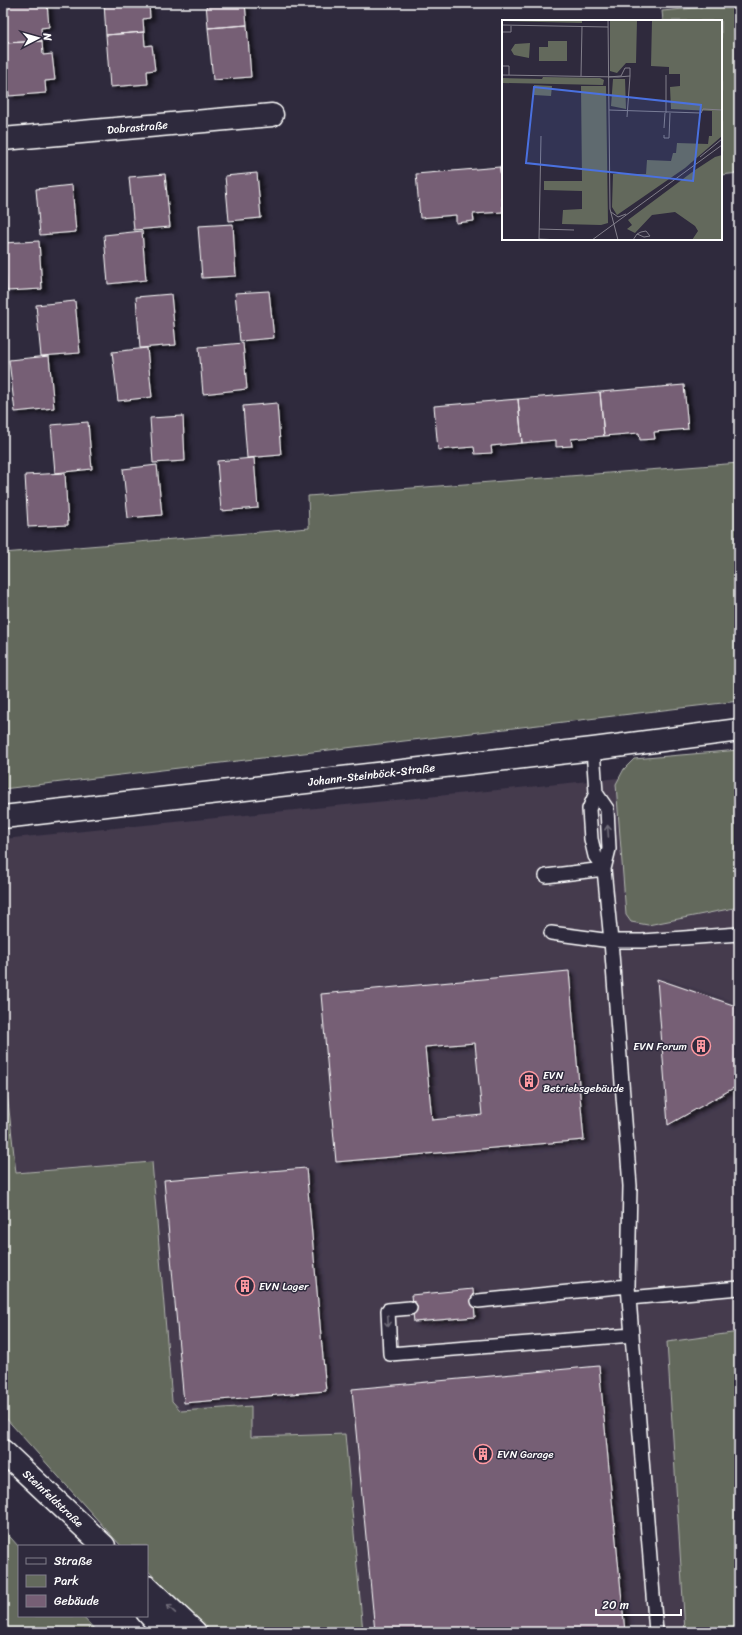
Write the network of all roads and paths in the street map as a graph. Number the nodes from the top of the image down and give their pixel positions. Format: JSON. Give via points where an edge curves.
{"nodes":[{"id":1,"x":272,"y":115,"type":"dead end"},
{"id":2,"x":3,"y":139,"type":"edge"},
{"id":3,"x":739,"y":730,"type":"edge"},
{"id":4,"x":593,"y":749,"type":"junction"},
{"id":5,"x":596,"y":793,"type":"junction"},
{"id":6,"x":3,"y":817,"type":"edge"},
{"id":7,"x":604,"y":869,"type":"junction"},
{"id":8,"x":546,"y":876,"type":"dead end"},
{"id":9,"x":551,"y":933,"type":"dead end"},
{"id":10,"x":739,"y":934,"type":"edge"},
{"id":11,"x":611,"y":941,"type":"junction"},
{"id":12,"x":739,"y":1288,"type":"edge"},
{"id":13,"x":629,"y":1292,"type":"junction"},
{"id":14,"x":478,"y":1301,"type":"dead end"},
{"id":15,"x":410,"y":1308,"type":"dead end"},
{"id":16,"x":632,"y":1335,"type":"junction"},
{"id":17,"x":3,"y":1451,"type":"edge"},
{"id":18,"x":86,"y":1545,"type":"edge"},
{"id":19,"x":103,"y":1545,"type":"edge"},
{"id":20,"x":148,"y":1588,"type":"edge"},
{"id":21,"x":148,"y":1613,"type":"edge"},
{"id":22,"x":164,"y":1632,"type":"edge"},
{"id":23,"x":195,"y":1632,"type":"edge"},
{"id":24,"x":656,"y":1632,"type":"edge"}],
"edges":[{"from":1,"to":2,"type":"street","name":"Dobrastraße"},
{"from":3,"to":4,"type":"street","name":"Johann-Steinböck-Straße"},
{"from":4,"to":5,"type":"lane"},
{"from":4,"to":6,"type":"street","name":"Johann-Steinböck-Straße"},
{"from":7,"to":5,"type":"lane","one_way":true,"via":[[609,849],[607,809]]},
{"from":5,"to":7,"type":"lane","via":[[589,809],[591,839],[595,856]]},
{"from":7,"to":8,"type":"lane"},
{"from":7,"to":11,"type":"lane"},
{"from":9,"to":11,"type":"lane"},
{"from":10,"to":11,"type":"lane"},
{"from":11,"to":13,"type":"lane","via":[[630,1186]]},
{"from":12,"to":13,"type":"lane"},
{"from":13,"to":14,"type":"lane"},
{"from":13,"to":16,"type":"lane"},
{"from":15,"to":16,"type":"lane","one_way":true,"via":[[388,1310],[390,1354]]},
{"from":16,"to":24,"type":"lane"},
{"from":17,"to":18,"type":"street","name":"Steinfeldstraße"},
{"from":17,"to":19,"type":"street","name":"Steinfeldstraße"},
{"from":23,"to":20,"type":"street","one_way":true},
{"from":21,"to":22,"type":"street"}]}
